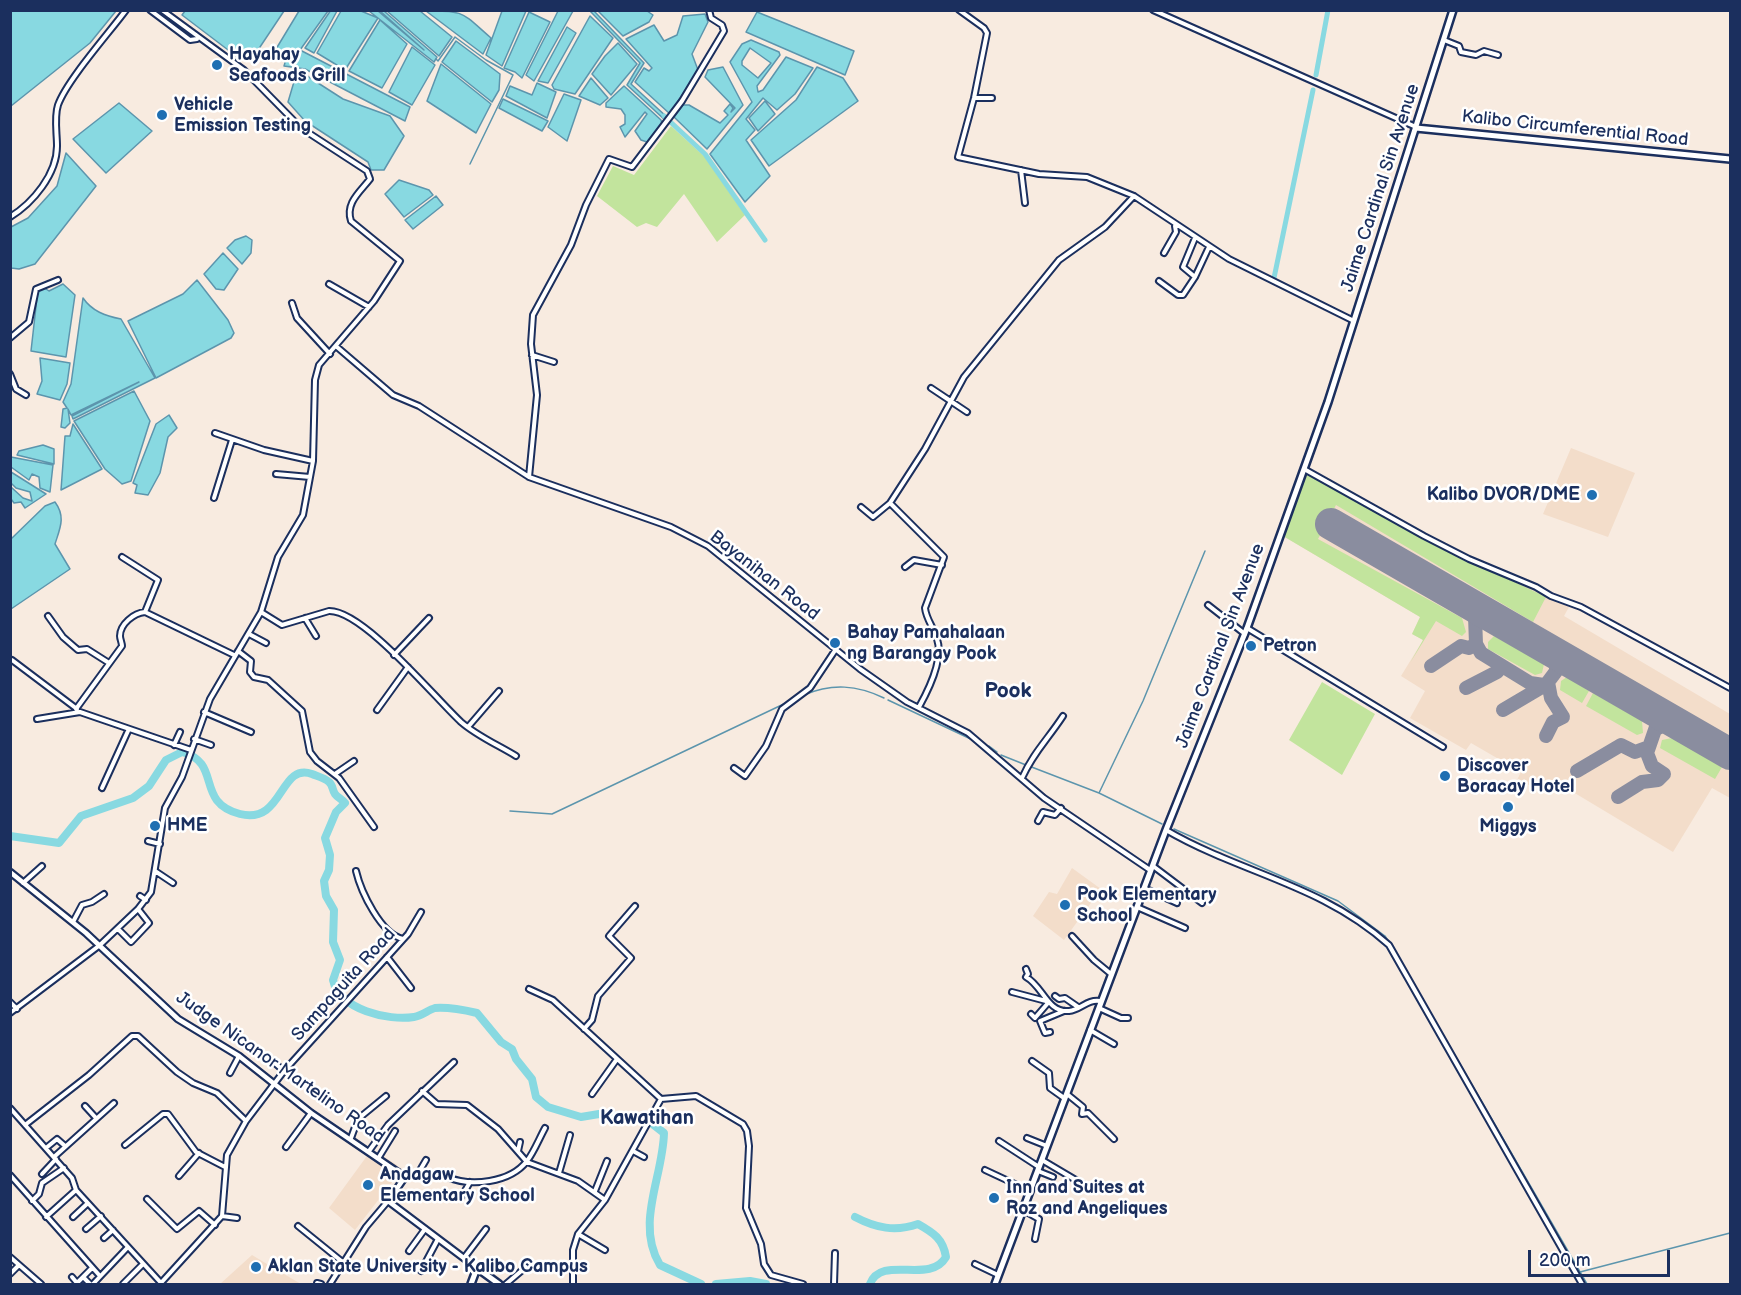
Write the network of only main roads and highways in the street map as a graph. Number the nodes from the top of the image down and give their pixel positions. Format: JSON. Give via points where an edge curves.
{"nodes":[{"id":1,"x":1453,"y":10,"type":"edge"},
{"id":2,"x":1416,"y":128,"type":"junction"},
{"id":3,"x":1731,"y":159,"type":"edge"},
{"id":4,"x":471,"y":1284,"type":"edge"},
{"id":5,"x":499,"y":1284,"type":"edge"},
{"id":6,"x":995,"y":1284,"type":"edge"}],
"edges":[{"from":1,"to":2,"type":"main road","name":"Jaime Cardinal Sin Avenue"},
{"from":2,"to":3,"type":"main road","name":"Kalibo Circumferential Road"},
{"from":2,"to":6,"type":"main road","name":"Jaime Cardinal Sin Avenue","via":[[1304,469],[1246,631],[1136,907]]},
{"from":4,"to":5,"type":"main road","via":[[477,1268]]}]}
